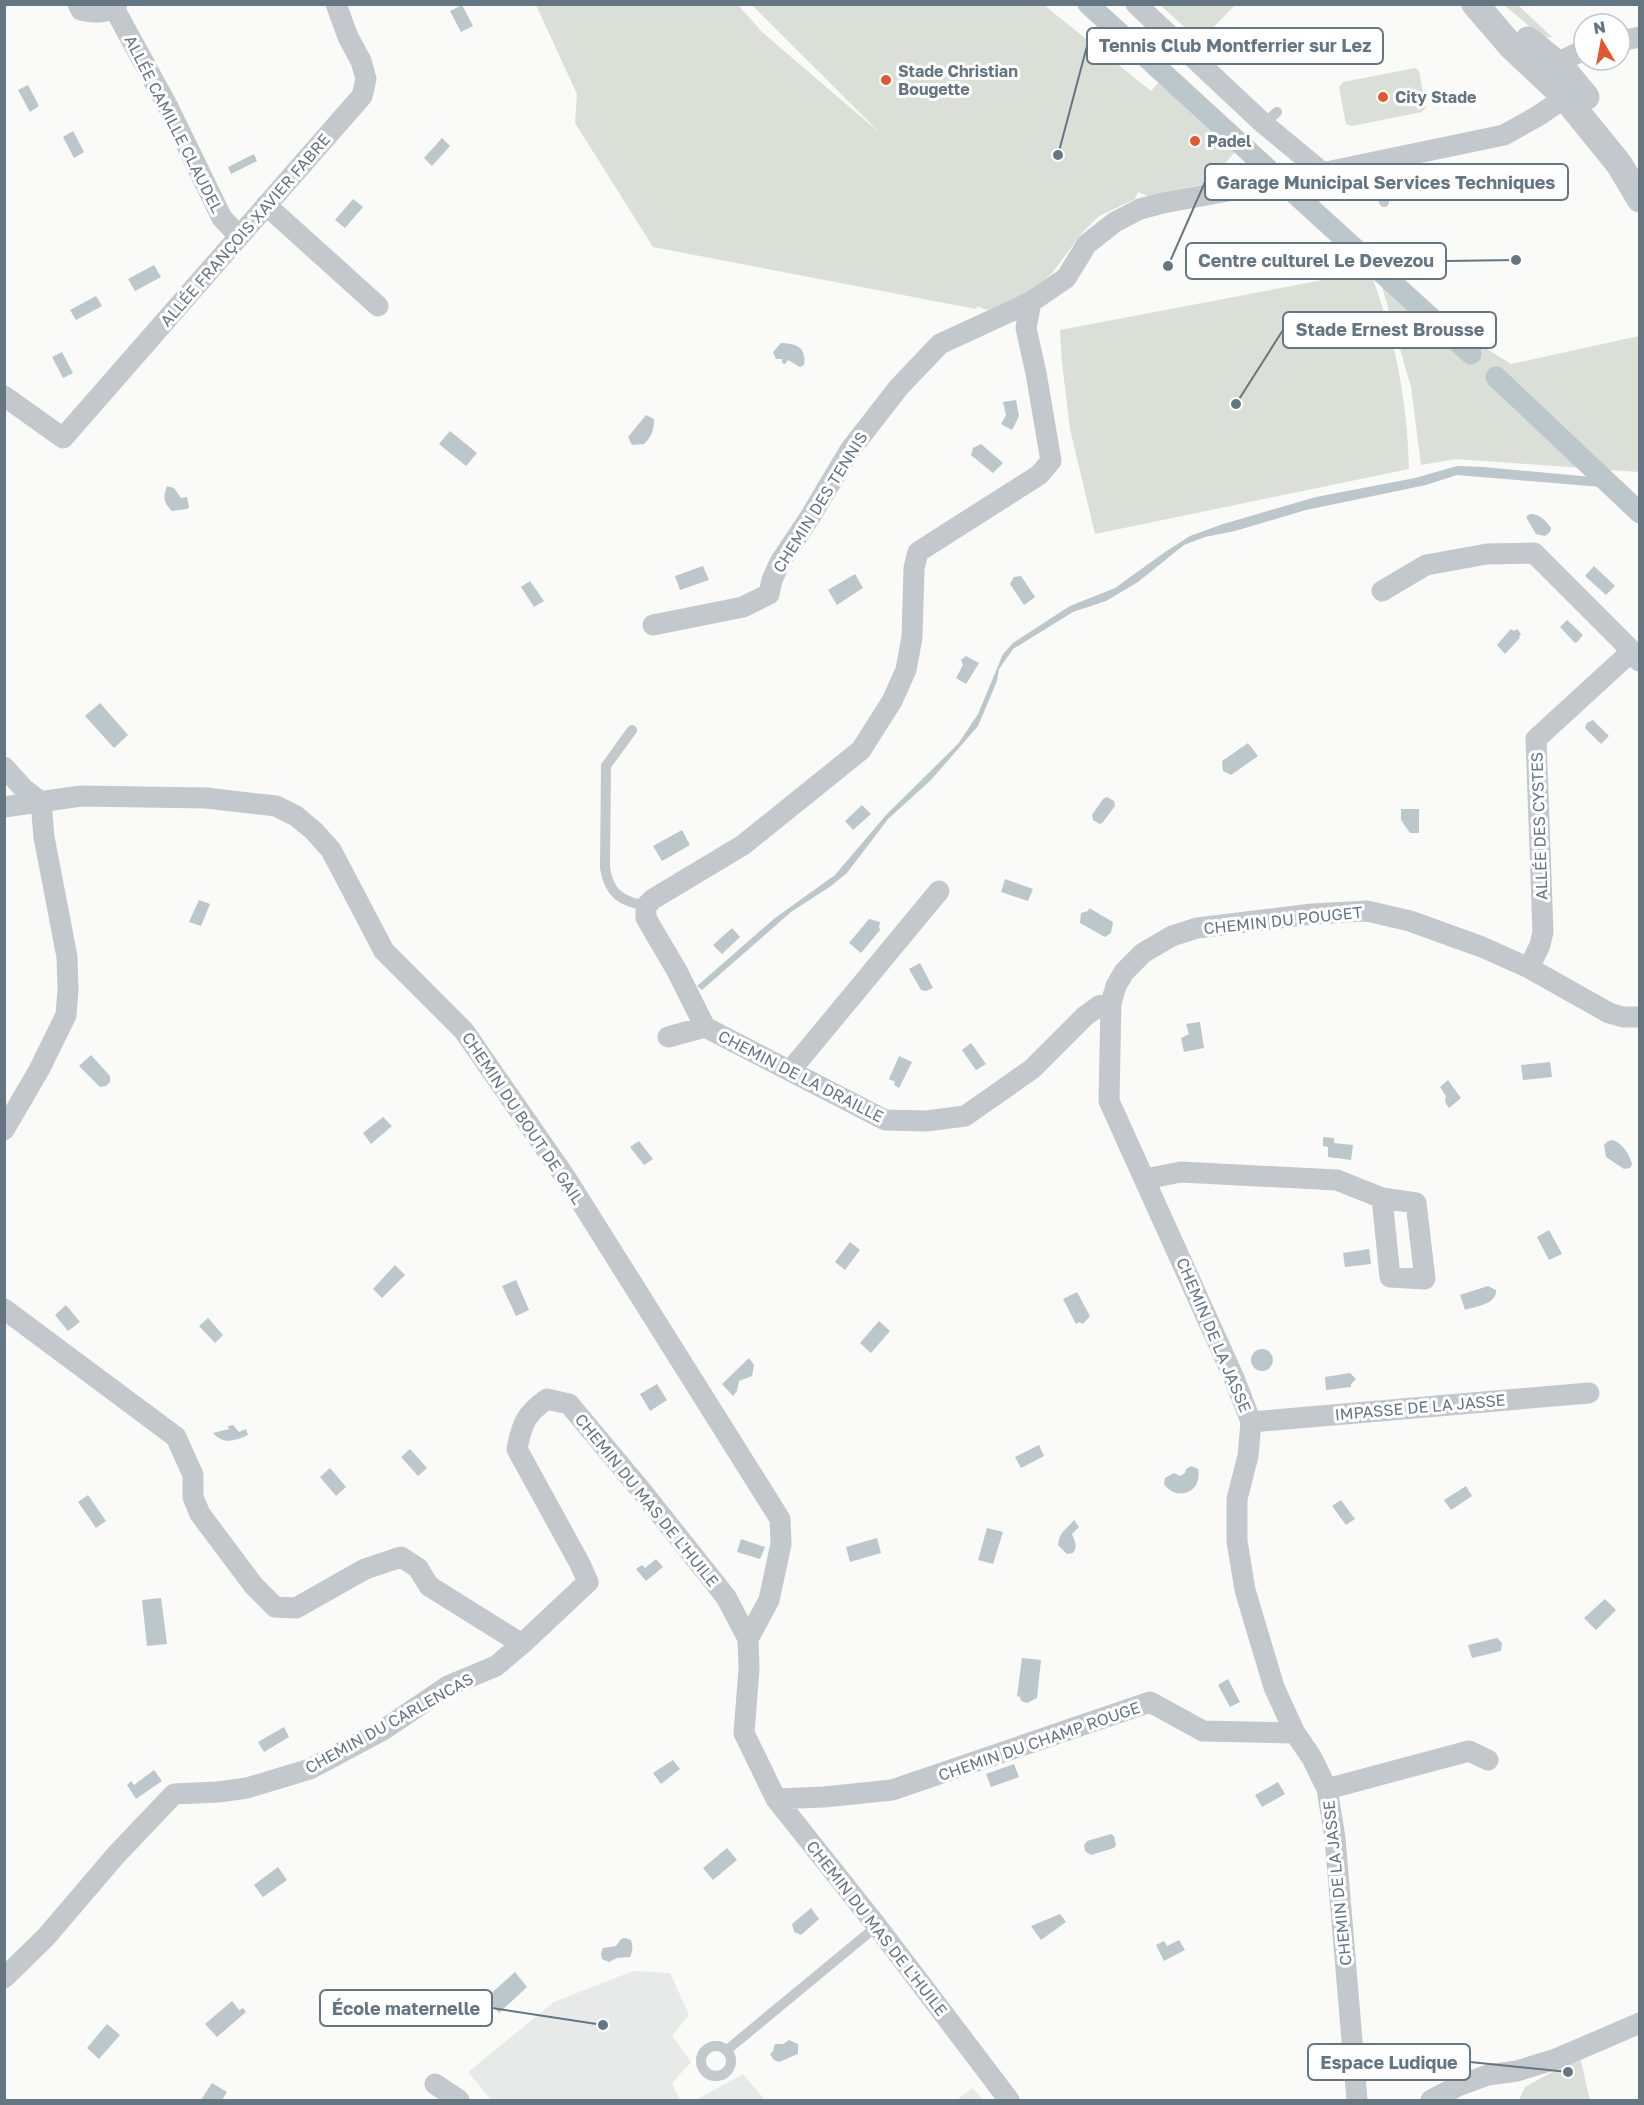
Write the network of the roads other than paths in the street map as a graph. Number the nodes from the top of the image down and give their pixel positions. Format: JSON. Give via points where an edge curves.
{"nodes":[{"id":1,"x":78,"y":4,"type":"edge"},
{"id":2,"x":336,"y":4,"type":"edge"},
{"id":3,"x":1136,"y":4,"type":"edge"},
{"id":4,"x":1475,"y":4,"type":"edge"},
{"id":5,"x":1483,"y":4,"type":"edge"},
{"id":6,"x":115,"y":6,"type":"edge"},
{"id":7,"x":1572,"y":56,"type":"edge"},
{"id":8,"x":1561,"y":67,"type":"junction"},
{"id":9,"x":1563,"y":95,"type":"junction"},
{"id":10,"x":1375,"y":161,"type":"junction"},
{"id":11,"x":1640,"y":163,"type":"edge"},
{"id":12,"x":1322,"y":172,"type":"junction"},
{"id":13,"x":1640,"y":199,"type":"edge"},
{"id":14,"x":1384,"y":202,"type":"dead end"},
{"id":15,"x":266,"y":205,"type":"junction"},
{"id":16,"x":240,"y":236,"type":"junction"},
{"id":17,"x":1031,"y":302,"type":"junction"},
{"id":18,"x":378,"y":306,"type":"dead end"},
{"id":19,"x":4,"y":396,"type":"edge"},
{"id":20,"x":1382,"y":591,"type":"dead end"},
{"id":21,"x":653,"y":625,"type":"dead end"},
{"id":22,"x":1636,"y":657,"type":"edge"},
{"id":23,"x":632,"y":730,"type":"dead end"},
{"id":24,"x":4,"y":767,"type":"edge"},
{"id":25,"x":41,"y":802,"type":"junction"},
{"id":26,"x":4,"y":807,"type":"edge"},
{"id":27,"x":939,"y":891,"type":"dead end"},
{"id":28,"x":646,"y":906,"type":"junction"},
{"id":29,"x":1529,"y":968,"type":"junction"},
{"id":30,"x":1112,"y":1003,"type":"junction"},
{"id":31,"x":1640,"y":1017,"type":"edge"},
{"id":32,"x":705,"y":1027,"type":"junction"},
{"id":33,"x":1110,"y":1032,"type":"joint"},
{"id":34,"x":668,"y":1037,"type":"dead end"},
{"id":35,"x":790,"y":1071,"type":"junction"},
{"id":36,"x":4,"y":1130,"type":"edge"},
{"id":37,"x":1145,"y":1179,"type":"junction"},
{"id":38,"x":1382,"y":1198,"type":"dead end"},
{"id":39,"x":4,"y":1309,"type":"edge"},
{"id":40,"x":1589,"y":1394,"type":"dead end"},
{"id":41,"x":1251,"y":1422,"type":"junction"},
{"id":42,"x":748,"y":1639,"type":"junction"},
{"id":43,"x":522,"y":1644,"type":"junction"},
{"id":44,"x":1295,"y":1733,"type":"junction"},
{"id":45,"x":1488,"y":1760,"type":"dead end"},
{"id":46,"x":1327,"y":1790,"type":"junction"},
{"id":47,"x":776,"y":1799,"type":"junction"},
{"id":48,"x":877,"y":1926,"type":"junction"},
{"id":49,"x":4,"y":1978,"type":"edge"},
{"id":50,"x":1640,"y":2022,"type":"edge"},
{"id":51,"x":727,"y":2050,"type":"dead end"},
{"id":52,"x":435,"y":2084,"type":"dead end"},
{"id":53,"x":459,"y":2100,"type":"edge"},
{"id":54,"x":1009,"y":2100,"type":"edge"},
{"id":55,"x":1357,"y":2100,"type":"edge"},
{"id":56,"x":1431,"y":2100,"type":"edge"}],
"edges":[{"from":1,"to":6,"type":"street","name":"ALLÉE CAMILLE CLAUDEL","via":[[81,10],[90,12]]},
{"from":2,"to":15,"type":"street","name":"ALLÉE FRANÇOIS XAVIER FABRE","via":[[361,61],[366,79],[362,96]]},
{"from":3,"to":12,"type":"street","via":[[1271,118]]},
{"from":4,"to":9,"type":"street","via":[[1511,46]]},
{"from":5,"to":8,"type":"street"},
{"from":6,"to":16,"type":"street","name":"ALLÉE CAMILLE CLAUDEL","via":[[222,218]]},
{"from":7,"to":8,"type":"street"},
{"from":8,"to":9,"type":"street"},
{"from":8,"to":11,"type":"street"},
{"from":9,"to":10,"type":"street","name":"CHEMIN DES TENNIS","via":[[1554,106],[1504,135]]},
{"from":9,"to":13,"type":"street","via":[[1619,164]]},
{"from":10,"to":12,"type":"street","name":"CHEMIN DES TENNIS"},
{"from":10,"to":14,"type":"lane"},
{"from":12,"to":17,"type":"street","name":"CHEMIN DES TENNIS","via":[[1224,197],[1140,209],[1087,244],[1066,278]]},
{"from":15,"to":16,"type":"street","name":"ALLÉE FRANÇOIS XAVIER FABRE"},
{"from":15,"to":18,"type":"street"},
{"from":16,"to":19,"type":"street","name":"ALLÉE FRANÇOIS XAVIER FABRE","via":[[63,438]]},
{"from":17,"to":21,"type":"street","name":"CHEMIN DES TENNIS","via":[[940,344],[899,387],[850,450],[780,562],[769,594],[744,607]]},
{"from":17,"to":28,"type":"street","via":[[1026,328],[1051,461],[1039,475],[918,552],[906,670],[861,750],[743,845]]},
{"from":20,"to":22,"type":"street","via":[[1426,566],[1487,554],[1534,553]]},
{"from":22,"to":29,"type":"street","name":"ALLÉE DES CYSTES","via":[[1536,739],[1543,932]]},
{"from":23,"to":28,"type":"lane","via":[[606,766],[604,868],[614,893],[630,903]]},
{"from":24,"to":25,"type":"street"},
{"from":25,"to":26,"type":"street","name":"CHEMIN DU BOUT DE GAIL"},
{"from":25,"to":36,"type":"street","via":[[67,957],[66,1015]]},
{"from":25,"to":42,"type":"street","name":"CHEMIN DU BOUT DE GAIL","via":[[110,796],[265,804],[296,816],[331,850],[384,951],[464,1031],[566,1178],[780,1519],[781,1544],[770,1600]]},
{"from":27,"to":35,"type":"street"},
{"from":28,"to":32,"type":"street","via":[[646,918]]},
{"from":29,"to":30,"type":"street","name":"CHEMIN DU POUGET","via":[[1410,921],[1367,910],[1347,911],[1197,928],[1172,936],[1143,953],[1125,972]]},
{"from":29,"to":31,"type":"street","name":"CHEMIN DU POUGET","via":[[1609,1013]]},
{"from":30,"to":33,"type":"street","name":"CHEMIN DU POUGET"},
{"from":30,"to":35,"type":"street","name":"CHEMIN DE LA DRAILLE","via":[[1084,1016],[1032,1069],[965,1116],[926,1121],[885,1120]]},
{"from":32,"to":34,"type":"street","name":"CHEMIN DE LA DRAILLE"},
{"from":32,"to":35,"type":"street","name":"CHEMIN DE LA DRAILLE"},
{"from":33,"to":37,"type":"street","name":"CHEMIN DE LA JASSE","via":[[1109,1101]]},
{"from":37,"to":38,"type":"street","via":[[1181,1172],[1337,1180]]},
{"from":37,"to":41,"type":"street","name":"CHEMIN DE LA JASSE"},
{"from":39,"to":43,"type":"street","via":[[176,1437],[193,1475],[193,1497],[200,1514],[254,1586],[275,1607],[296,1608],[365,1569],[401,1557],[418,1568],[429,1586]]},
{"from":40,"to":41,"type":"street","name":"IMPASSE DE LA JASSE"},
{"from":41,"to":44,"type":"street","name":"CHEMIN DE LA JASSE","via":[[1248,1456],[1237,1499],[1237,1541],[1245,1590],[1274,1687]]},
{"from":42,"to":43,"type":"street","name":"CHEMIN DU MAS DE L'HUILE","via":[[726,1598],[634,1482],[568,1404],[547,1399],[531,1410],[520,1430],[517,1449],[588,1582]]},
{"from":42,"to":47,"type":"street","name":"CHEMIN DU MAS DE L'HUILE","via":[[744,1733]]},
{"from":43,"to":49,"type":"street","name":"CHEMIN DU CARLENCAS","via":[[496,1666],[448,1686],[383,1730],[310,1769],[247,1788],[174,1794],[46,1937]]},
{"from":44,"to":46,"type":"street","name":"CHEMIN DE LA JASSE"},
{"from":44,"to":47,"type":"street","name":"CHEMIN DU CHAMP ROUGE","via":[[1203,1731],[1150,1702],[892,1790]]},
{"from":45,"to":46,"type":"street","via":[[1469,1751]]},
{"from":46,"to":55,"type":"street","name":"CHEMIN DE LA JASSE","via":[[1335,1838]]},
{"from":47,"to":48,"type":"street","name":"CHEMIN DU MAS DE L'HUILE"},
{"from":48,"to":51,"type":"lane"},
{"from":48,"to":54,"type":"street","name":"CHEMIN DU MAS DE L'HUILE"},
{"from":50,"to":56,"type":"street","via":[[1556,2059],[1488,2075]]},
{"from":52,"to":53,"type":"street"}]}
